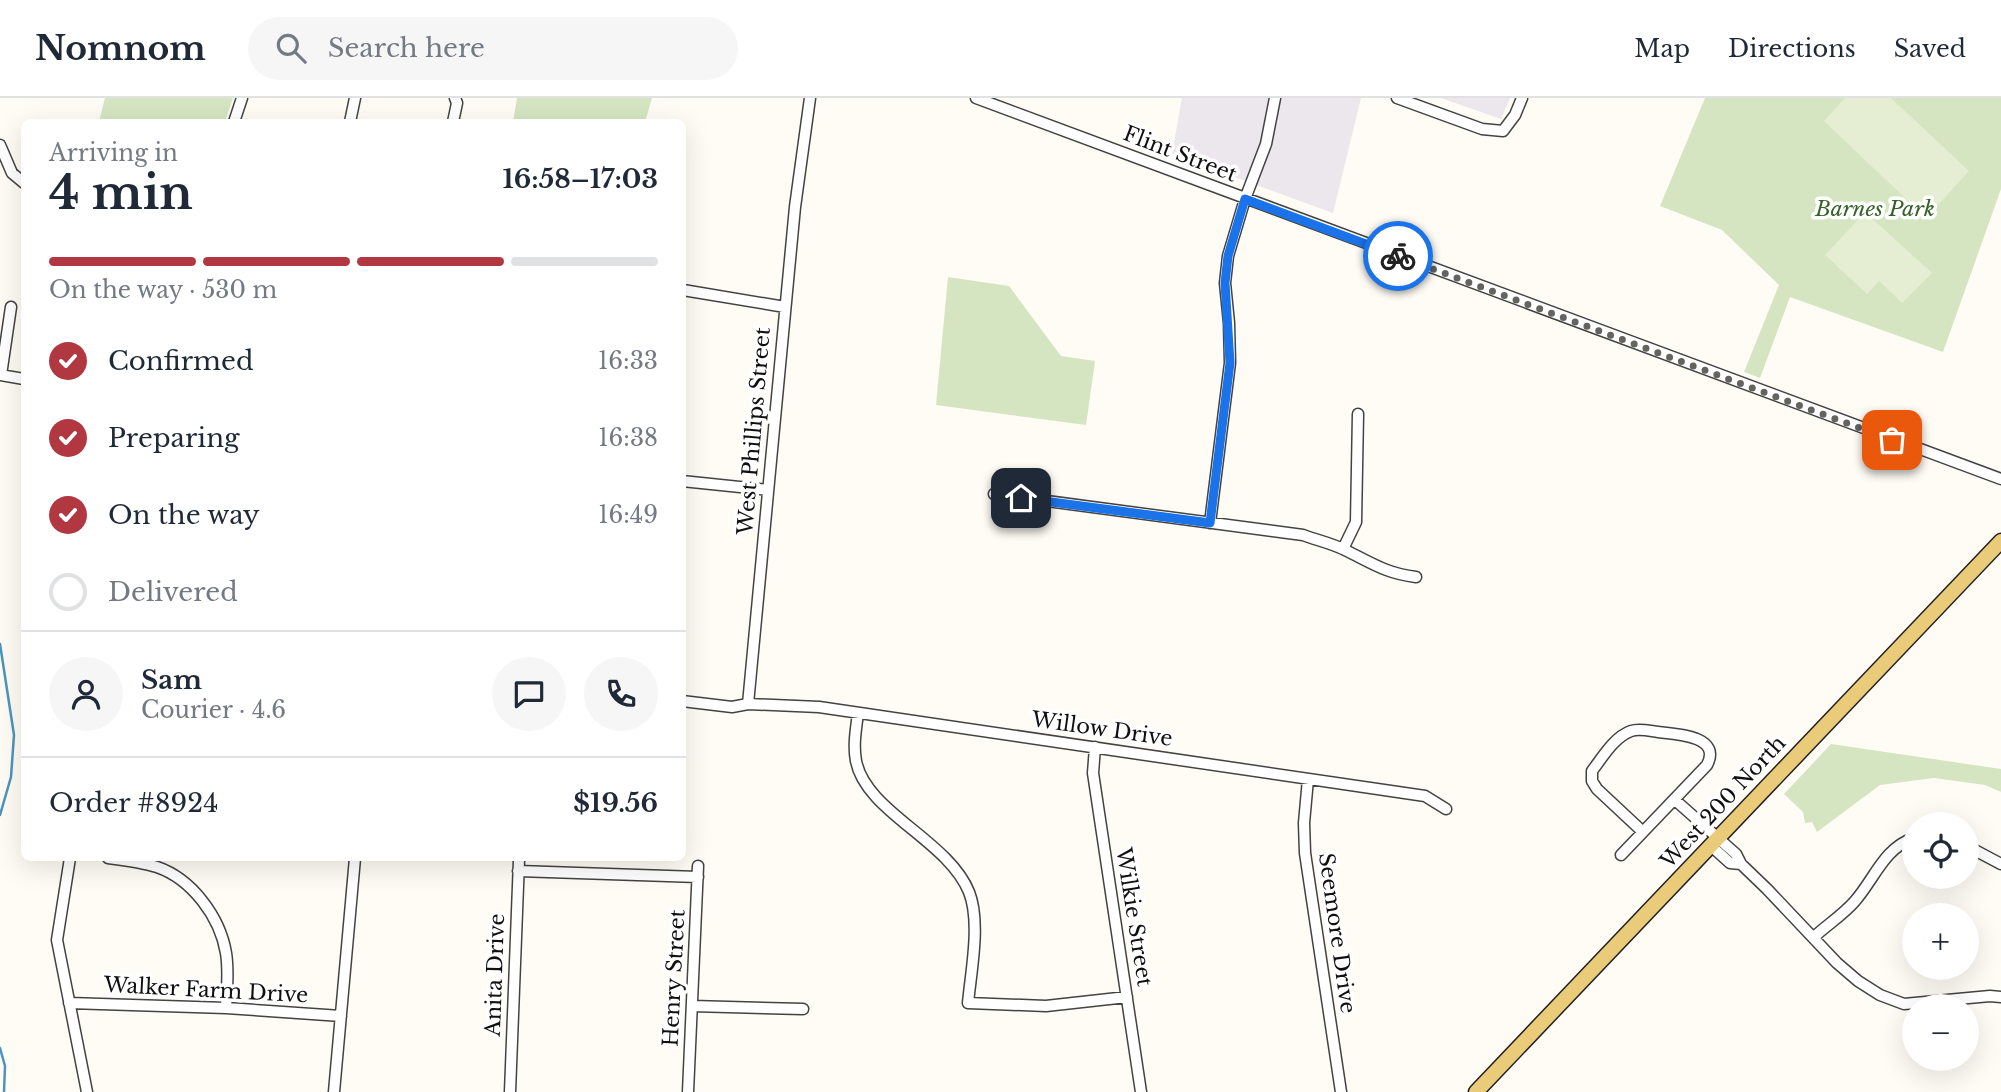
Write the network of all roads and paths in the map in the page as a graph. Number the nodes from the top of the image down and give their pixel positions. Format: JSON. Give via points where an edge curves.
{"nodes":[{"id":1,"x":242,"y":98,"type":"edge"},
{"id":2,"x":355,"y":98,"type":"edge"},
{"id":3,"x":455,"y":98,"type":"edge"},
{"id":4,"x":810,"y":98,"type":"edge"},
{"id":5,"x":976,"y":98,"type":"edge"},
{"id":6,"x":1275,"y":98,"type":"edge"},
{"id":7,"x":1397,"y":98,"type":"edge"},
{"id":8,"x":1522,"y":98,"type":"edge"},
{"id":9,"x":235,"y":119,"type":"edge"},
{"id":10,"x":351,"y":119,"type":"edge"},
{"id":11,"x":454,"y":119,"type":"edge"},
{"id":12,"x":0,"y":145,"type":"edge"},
{"id":13,"x":21,"y":180,"type":"edge"},
{"id":14,"x":1245,"y":199,"type":"junction"},
{"id":15,"x":686,"y":290,"type":"edge"},
{"id":16,"x":11,"y":307,"type":"dead end"},
{"id":17,"x":785,"y":307,"type":"junction"},
{"id":18,"x":1,"y":375,"type":"edge"},
{"id":19,"x":21,"y":378,"type":"edge"},
{"id":20,"x":1358,"y":414,"type":"dead end"},
{"id":21,"x":2001,"y":479,"type":"edge"},
{"id":22,"x":686,"y":481,"type":"edge"},
{"id":23,"x":768,"y":490,"type":"junction"},
{"id":24,"x":993,"y":494,"type":"dead end"},
{"id":25,"x":1210,"y":523,"type":"junction"},
{"id":26,"x":2001,"y":541,"type":"edge"},
{"id":27,"x":1343,"y":549,"type":"junction"},
{"id":28,"x":1416,"y":577,"type":"dead end"},
{"id":29,"x":686,"y":701,"type":"edge"},
{"id":30,"x":748,"y":704,"type":"junction"},
{"id":31,"x":858,"y":713,"type":"junction"},
{"id":32,"x":1095,"y":747,"type":"junction"},
{"id":33,"x":1308,"y":779,"type":"junction"},
{"id":34,"x":1675,"y":800,"type":"junction"},
{"id":35,"x":1446,"y":809,"type":"dead end"},
{"id":36,"x":1643,"y":832,"type":"junction"},
{"id":37,"x":1714,"y":841,"type":"junction"},
{"id":38,"x":1902,"y":845,"type":"edge"},
{"id":39,"x":1979,"y":852,"type":"edge"},
{"id":40,"x":1621,"y":855,"type":"dead end"},
{"id":41,"x":70,"y":861,"type":"edge"},
{"id":42,"x":124,"y":861,"type":"edge"},
{"id":43,"x":355,"y":861,"type":"edge"},
{"id":44,"x":2001,"y":864,"type":"edge"},
{"id":45,"x":698,"y":872,"type":"joint"},
{"id":46,"x":1814,"y":937,"type":"junction"},
{"id":47,"x":1127,"y":997,"type":"junction"},
{"id":48,"x":2001,"y":997,"type":"edge"},
{"id":49,"x":69,"y":1003,"type":"junction"},
{"id":50,"x":692,"y":1006,"type":"junction"},
{"id":51,"x":226,"y":1008,"type":"junction"},
{"id":52,"x":803,"y":1009,"type":"dead end"},
{"id":53,"x":341,"y":1016,"type":"junction"},
{"id":54,"x":87,"y":1092,"type":"edge"},
{"id":55,"x":334,"y":1092,"type":"edge"},
{"id":56,"x":510,"y":1092,"type":"edge"},
{"id":57,"x":688,"y":1092,"type":"edge"},
{"id":58,"x":1141,"y":1092,"type":"edge"},
{"id":59,"x":1341,"y":1092,"type":"edge"},
{"id":60,"x":1475,"y":1092,"type":"edge"}],
"edges":[{"from":1,"to":9,"type":"street"},
{"from":2,"to":10,"type":"street"},
{"from":3,"to":11,"type":"street"},
{"from":4,"to":17,"type":"street","name":"West Phillips Street"},
{"from":5,"to":14,"type":"street","name":"Flint Street"},
{"from":6,"to":14,"type":"street","via":[[1266,144]]},
{"from":7,"to":8,"type":"street","via":[[1482,129],[1503,131]]},
{"from":12,"to":13,"type":"street","via":[[12,173]]},
{"from":14,"to":21,"type":"street","name":"Flint Street"},
{"from":14,"to":25,"type":"street","via":[[1225,283],[1230,363]]},
{"from":15,"to":17,"type":"street"},
{"from":16,"to":18,"type":"street"},
{"from":17,"to":23,"type":"street","name":"West Phillips Street"},
{"from":18,"to":19,"type":"street"},
{"from":20,"to":27,"type":"street","via":[[1356,522]]},
{"from":22,"to":23,"type":"street"},
{"from":23,"to":30,"type":"street","name":"West Phillips Street"},
{"from":24,"to":25,"type":"street"},
{"from":25,"to":27,"type":"street","via":[[1303,535]]},
{"from":26,"to":37,"type":"main road","name":"West 200 North"},
{"from":27,"to":28,"type":"street","via":[[1394,574]]},
{"from":29,"to":30,"type":"street","via":[[732,707]]},
{"from":30,"to":31,"type":"street","name":"Willow Drive"},
{"from":31,"to":32,"type":"street","name":"Willow Drive"},
{"from":31,"to":47,"type":"street","via":[[856,762],[863,779],[877,798],[949,861],[970,894],[975,916],[968,1003],[1046,1006]]},
{"from":32,"to":33,"type":"street","name":"Willow Drive"},
{"from":32,"to":47,"type":"street","name":"Wilkie Street","via":[[1093,773]]},
{"from":33,"to":35,"type":"street","name":"Willow Drive","via":[[1425,796]]},
{"from":33,"to":59,"type":"street","name":"Seemore Drive","via":[[1304,853]]},
{"from":34,"to":36,"type":"street"},
{"from":34,"to":36,"type":"street","via":[[1707,765],[1709,749],[1682,734],[1635,730],[1620,737],[1591,776],[1597,789]]},
{"from":34,"to":37,"type":"street"},
{"from":36,"to":40,"type":"street"},
{"from":37,"to":46,"type":"street","via":[[1737,854],[1741,864]]},
{"from":37,"to":60,"type":"main road","name":"West 200 North"},
{"from":38,"to":46,"type":"street","via":[[1888,853],[1854,902]]},
{"from":39,"to":44,"type":"street"},
{"from":41,"to":49,"type":"street","via":[[57,940]]},
{"from":42,"to":51,"type":"street","via":[[170,873],[203,902],[226,953]]},
{"from":43,"to":53,"type":"street"},
{"from":45,"to":50,"type":"street","name":"Henry Street"},
{"from":45,"to":56,"type":"street","name":"Anita Drive","via":[[577,873],[518,866]]},
{"from":46,"to":48,"type":"street","via":[[1858,981],[1891,1000],[1916,1003]]},
{"from":47,"to":58,"type":"street","name":"Wilkie Street"},
{"from":49,"to":51,"type":"street","name":"Walker Farm Drive"},
{"from":49,"to":54,"type":"street"},
{"from":50,"to":52,"type":"street"},
{"from":50,"to":57,"type":"street","name":"Henry Street"},
{"from":51,"to":53,"type":"street","name":"Walker Farm Drive"},
{"from":53,"to":55,"type":"street"}]}
